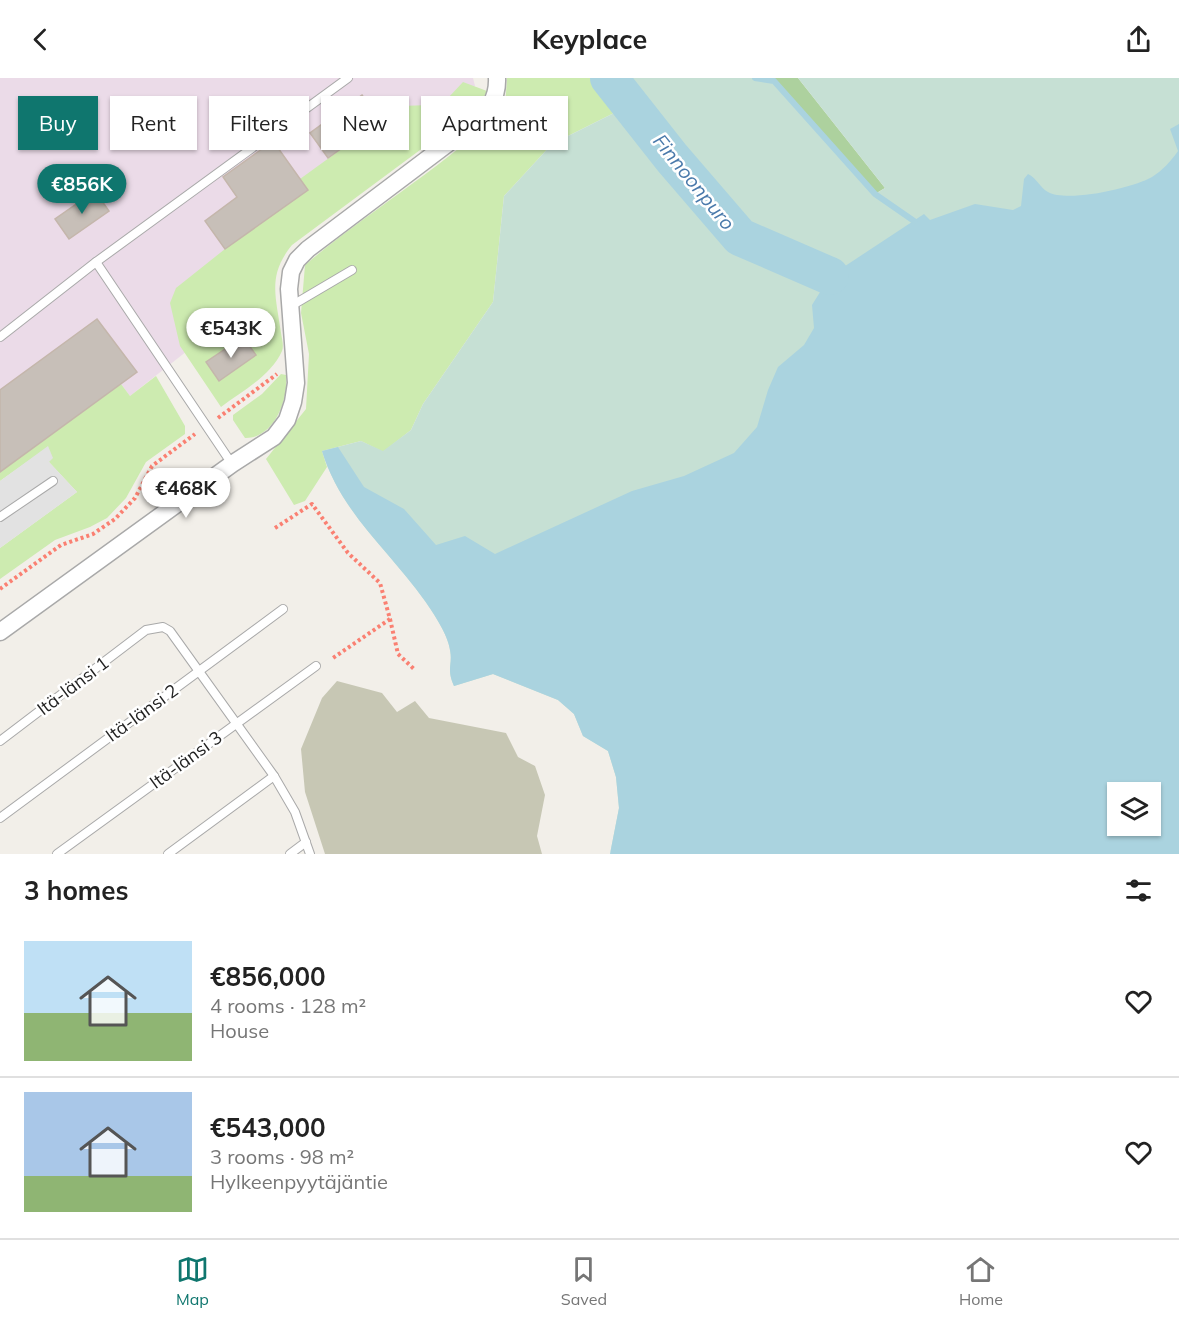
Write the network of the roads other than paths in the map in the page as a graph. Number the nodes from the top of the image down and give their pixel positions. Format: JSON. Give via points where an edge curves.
{"nodes":[{"id":1,"x":348,"y":78,"type":"edge"},
{"id":2,"x":497,"y":78,"type":"edge"},
{"id":3,"x":96,"y":262,"type":"junction"},
{"id":4,"x":352,"y":270,"type":"dead end"},
{"id":5,"x":290,"y":306,"type":"junction"},
{"id":6,"x":0,"y":337,"type":"edge"},
{"id":7,"x":232,"y":464,"type":"junction"},
{"id":8,"x":53,"y":480,"type":"dead end"},
{"id":9,"x":0,"y":517,"type":"edge"},
{"id":10,"x":283,"y":609,"type":"dead end"},
{"id":11,"x":0,"y":632,"type":"edge"},
{"id":12,"x":316,"y":666,"type":"dead end"},
{"id":13,"x":200,"y":670,"type":"junction"},
{"id":14,"x":235,"y":724,"type":"junction"},
{"id":15,"x":0,"y":741,"type":"edge"},
{"id":16,"x":274,"y":776,"type":"junction"},
{"id":17,"x":0,"y":818,"type":"edge"},
{"id":18,"x":306,"y":842,"type":"junction"},
{"id":19,"x":57,"y":854,"type":"edge"},
{"id":20,"x":168,"y":854,"type":"edge"},
{"id":21,"x":290,"y":854,"type":"edge"},
{"id":22,"x":310,"y":854,"type":"edge"}],
"edges":[{"from":1,"to":3,"type":"lane"},
{"from":2,"to":5,"type":"street","via":[[495,98],[471,126],[297,260],[291,272]]},
{"from":3,"to":6,"type":"lane"},
{"from":3,"to":7,"type":"lane"},
{"from":4,"to":5,"type":"lane"},
{"from":5,"to":7,"type":"street","via":[[294,393],[287,420],[274,436]]},
{"from":7,"to":11,"type":"street"},
{"from":8,"to":9,"type":"lane"},
{"from":10,"to":13,"type":"lane","name":"Itä-länsi 2"},
{"from":12,"to":14,"type":"lane","name":"Itä-länsi 3"},
{"from":13,"to":14,"type":"lane"},
{"from":13,"to":15,"type":"lane","name":"Itä-länsi 1","via":[[170,631],[163,627],[146,630]]},
{"from":13,"to":17,"type":"lane","name":"Itä-länsi 2"},
{"from":14,"to":16,"type":"lane"},
{"from":14,"to":19,"type":"lane","name":"Itä-länsi 3"},
{"from":16,"to":18,"type":"lane"},
{"from":16,"to":20,"type":"lane"},
{"from":18,"to":21,"type":"lane"},
{"from":18,"to":22,"type":"lane"}]}
